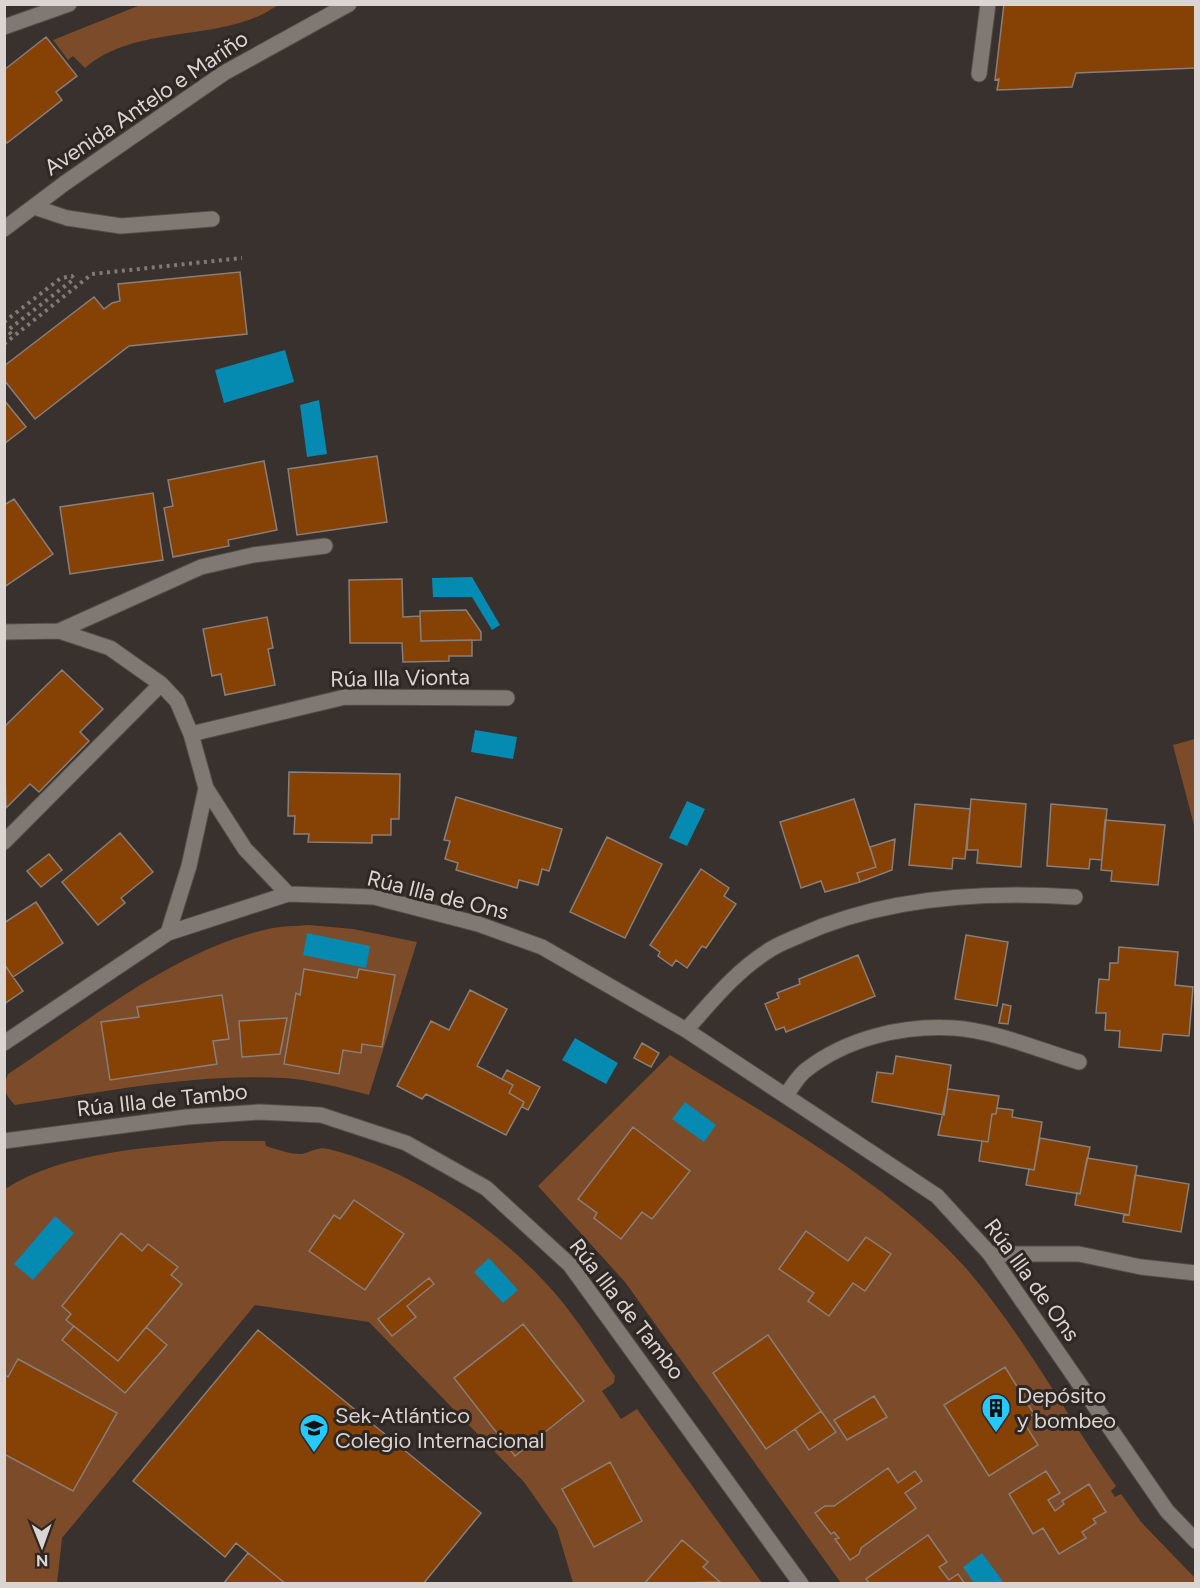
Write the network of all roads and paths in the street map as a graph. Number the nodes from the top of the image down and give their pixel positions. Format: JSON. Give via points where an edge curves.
{"nodes":[{"id":1,"x":69,"y":4,"type":"edge"},
{"id":2,"x":349,"y":4,"type":"edge"},
{"id":3,"x":988,"y":4,"type":"edge"},
{"id":4,"x":4,"y":27,"type":"edge"},
{"id":5,"x":979,"y":75,"type":"dead end"},
{"id":6,"x":34,"y":207,"type":"junction"},
{"id":7,"x":212,"y":219,"type":"dead end"},
{"id":8,"x":4,"y":230,"type":"edge"},
{"id":9,"x":242,"y":258,"type":"dead end"},
{"id":10,"x":4,"y":322,"type":"edge"},
{"id":11,"x":13,"y":337,"type":"junction"},
{"id":12,"x":4,"y":344,"type":"edge"},
{"id":13,"x":325,"y":546,"type":"dead end"},
{"id":14,"x":58,"y":631,"type":"junction"},
{"id":15,"x":4,"y":632,"type":"edge"},
{"id":16,"x":161,"y":684,"type":"junction"},
{"id":17,"x":507,"y":698,"type":"dead end"},
{"id":18,"x":191,"y":734,"type":"junction"},
{"id":19,"x":206,"y":788,"type":"junction"},
{"id":20,"x":4,"y":842,"type":"edge"},
{"id":21,"x":288,"y":894,"type":"junction"},
{"id":22,"x":1075,"y":897,"type":"dead end"},
{"id":23,"x":168,"y":933,"type":"junction"},
{"id":24,"x":686,"y":1030,"type":"junction"},
{"id":25,"x":4,"y":1043,"type":"edge"},
{"id":26,"x":1079,"y":1062,"type":"dead end"},
{"id":27,"x":786,"y":1095,"type":"junction"},
{"id":28,"x":4,"y":1142,"type":"edge"},
{"id":29,"x":990,"y":1254,"type":"junction"},
{"id":30,"x":1196,"y":1273,"type":"edge"},
{"id":31,"x":1196,"y":1541,"type":"edge"},
{"id":32,"x":801,"y":1584,"type":"edge"}],
"edges":[{"from":1,"to":4,"type":"street"},
{"from":2,"to":6,"type":"street","name":"Avenida Antelo e Mariño","via":[[224,73]]},
{"from":3,"to":5,"type":"street"},
{"from":6,"to":7,"type":"street","via":[[68,218],[121,226]]},
{"from":6,"to":8,"type":"street","name":"Avenida Antelo e Mariño"},
{"from":9,"to":11,"type":"path","via":[[92,274]]},
{"from":10,"to":11,"type":"path","via":[[61,278],[74,279],[8,330]]},
{"from":11,"to":12,"type":"path"},
{"from":13,"to":14,"type":"street","via":[[253,555],[201,567]]},
{"from":14,"to":15,"type":"street"},
{"from":14,"to":16,"type":"street","via":[[110,648]]},
{"from":16,"to":18,"type":"street","via":[[177,701]]},
{"from":16,"to":20,"type":"street"},
{"from":17,"to":18,"type":"street","name":"Rúa Illa Vionta","via":[[345,697]]},
{"from":18,"to":19,"type":"street"},
{"from":19,"to":21,"type":"street","via":[[245,849]]},
{"from":19,"to":23,"type":"street","via":[[189,866]]},
{"from":21,"to":23,"type":"street","name":"Rúa Illa de Ons"},
{"from":21,"to":24,"type":"street","name":"Rúa Illa de Ons","via":[[374,897],[478,924],[542,947]]},
{"from":22,"to":24,"type":"street","via":[[1024,893],[892,905],[824,925],[770,949],[732,977]]},
{"from":23,"to":25,"type":"street","name":"Rúa Illa de Ons"},
{"from":24,"to":27,"type":"street","name":"Rúa Illa de Ons"},
{"from":26,"to":27,"type":"street","via":[[956,1028],[910,1029],[866,1038],[834,1051],[804,1071]]},
{"from":27,"to":29,"type":"street","name":"Rúa Illa de Ons","via":[[936,1196]]},
{"from":28,"to":32,"type":"street","name":"Rúa Illa de Tambo","via":[[187,1117],[259,1112],[321,1115],[406,1143],[486,1188],[570,1265]]},
{"from":29,"to":30,"type":"street","via":[[1079,1254]]},
{"from":29,"to":31,"type":"street","name":"Rúa Illa de Ons","via":[[1167,1511]]}]}
